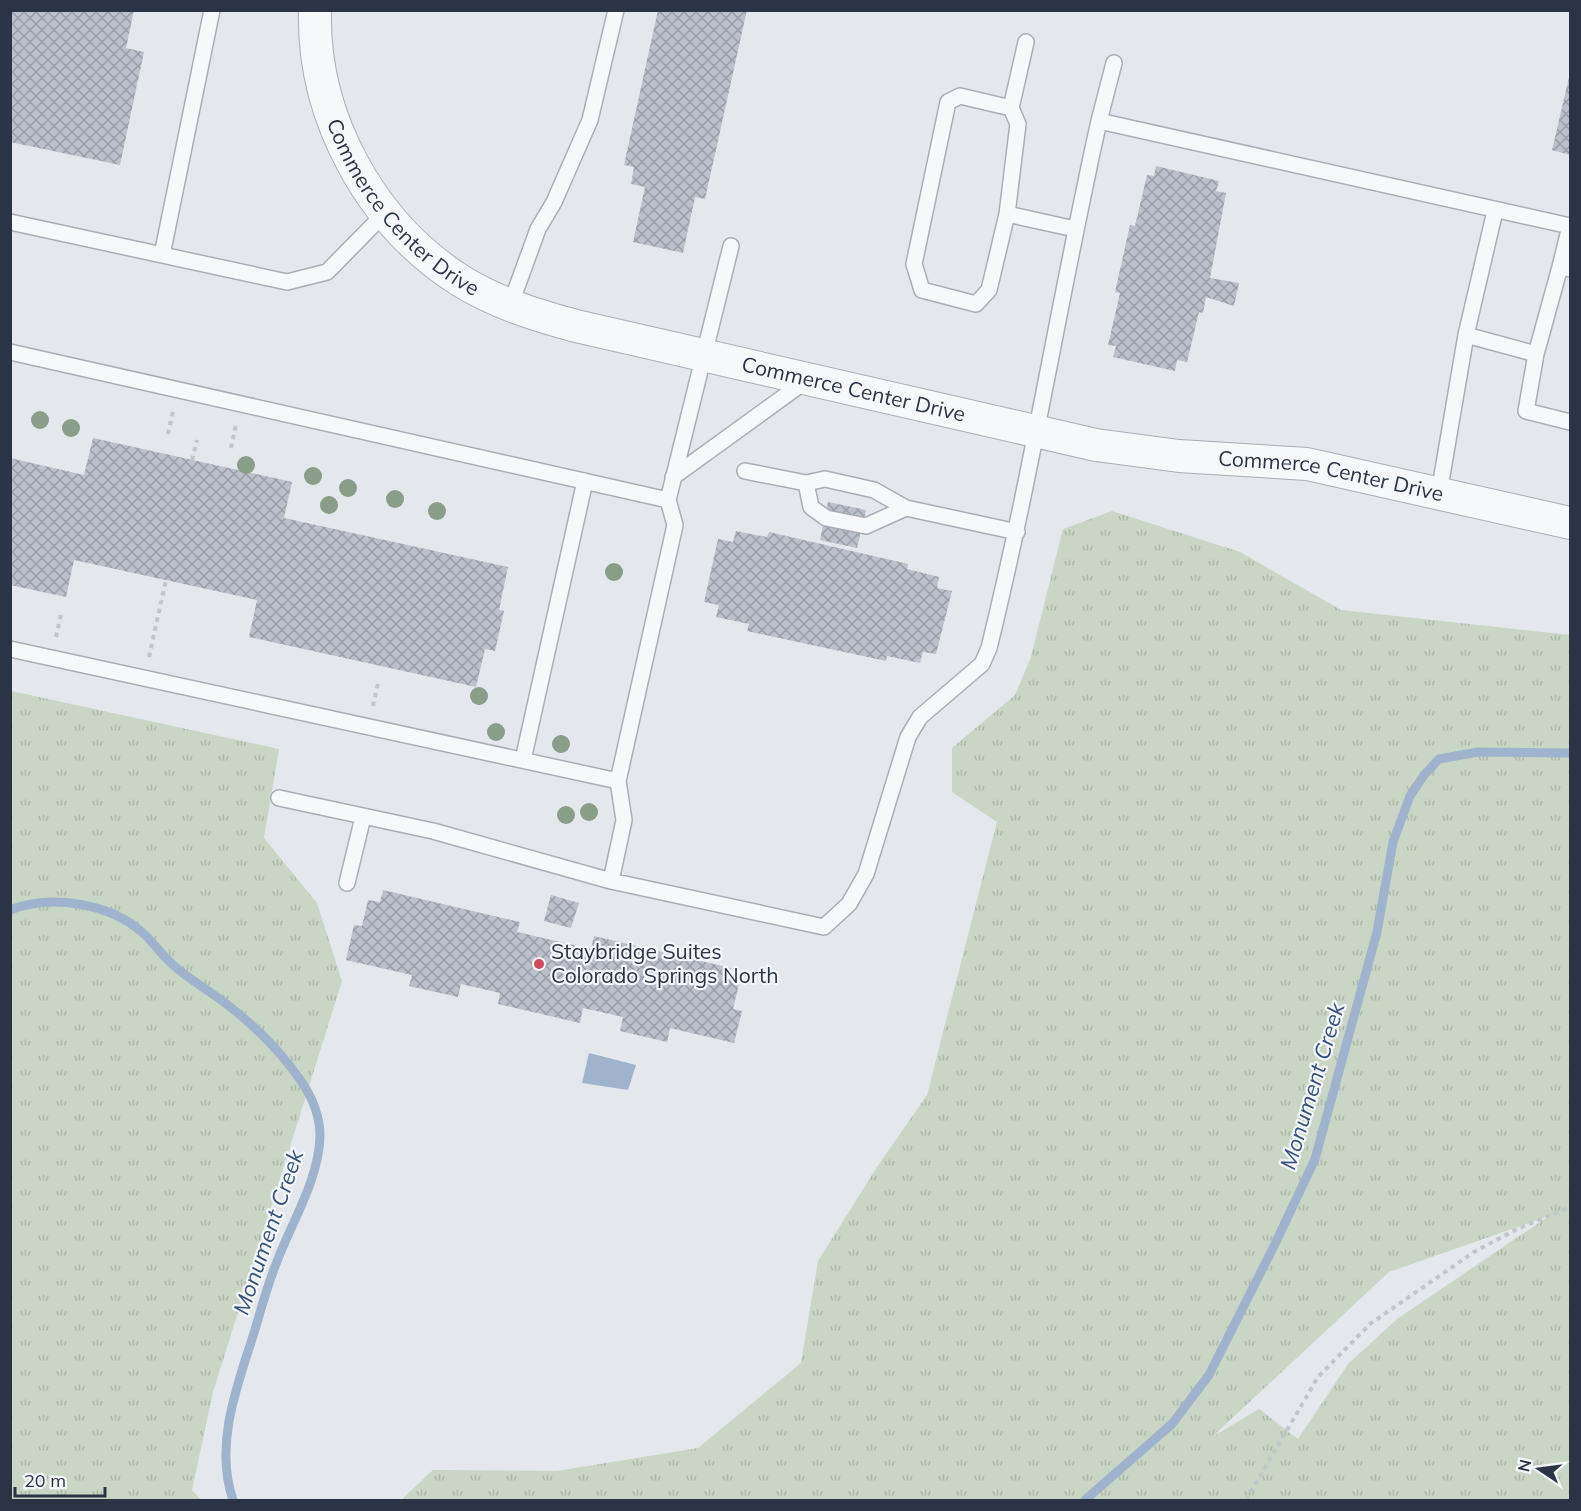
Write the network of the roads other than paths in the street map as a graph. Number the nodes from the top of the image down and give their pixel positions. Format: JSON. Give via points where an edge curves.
{"nodes":[{"id":1,"x":212,"y":10,"type":"edge"},
{"id":2,"x":315,"y":10,"type":"edge"},
{"id":3,"x":616,"y":10,"type":"edge"},
{"id":4,"x":1026,"y":42,"type":"dead end"},
{"id":5,"x":1114,"y":63,"type":"dead end"},
{"id":6,"x":1011,"y":108,"type":"junction"},
{"id":7,"x":1099,"y":121,"type":"junction"},
{"id":8,"x":1495,"y":211,"type":"junction"},
{"id":9,"x":385,"y":213,"type":"junction"},
{"id":10,"x":1006,"y":214,"type":"junction"},
{"id":11,"x":10,"y":222,"type":"edge"},
{"id":12,"x":1570,"y":226,"type":"edge"},
{"id":13,"x":1076,"y":229,"type":"junction"},
{"id":14,"x":731,"y":246,"type":"dead end"},
{"id":15,"x":162,"y":255,"type":"junction"},
{"id":16,"x":1565,"y":268,"type":"edge"},
{"id":17,"x":510,"y":306,"type":"junction"},
{"id":18,"x":1466,"y":335,"type":"junction"},
{"id":19,"x":10,"y":352,"type":"edge"},
{"id":20,"x":702,"y":354,"type":"junction"},
{"id":21,"x":1536,"y":354,"type":"junction"},
{"id":22,"x":809,"y":379,"type":"junction"},
{"id":23,"x":1570,"y":422,"type":"edge"},
{"id":24,"x":1038,"y":432,"type":"junction"},
{"id":25,"x":745,"y":471,"type":"dead end"},
{"id":26,"x":673,"y":477,"type":"junction"},
{"id":27,"x":585,"y":481,"type":"junction"},
{"id":28,"x":806,"y":483,"type":"junction"},
{"id":29,"x":1438,"y":493,"type":"junction"},
{"id":30,"x":668,"y":500,"type":"junction"},
{"id":31,"x":906,"y":508,"type":"junction"},
{"id":32,"x":1570,"y":523,"type":"edge"},
{"id":33,"x":1017,"y":532,"type":"junction"},
{"id":34,"x":10,"y":649,"type":"edge"},
{"id":35,"x":522,"y":760,"type":"junction"},
{"id":36,"x":618,"y":781,"type":"junction"},
{"id":37,"x":279,"y":798,"type":"dead end"},
{"id":38,"x":363,"y":817,"type":"junction"},
{"id":39,"x":611,"y":881,"type":"junction"},
{"id":40,"x":347,"y":883,"type":"dead end"}],
"edges":[{"from":1,"to":15,"type":"lane"},
{"from":2,"to":9,"type":"street","name":"Commerce Center Drive","via":[[314,33],[328,104],[350,160]]},
{"from":3,"to":17,"type":"lane","via":[[590,120],[538,229]]},
{"from":4,"to":6,"type":"lane"},
{"from":5,"to":7,"type":"lane"},
{"from":6,"to":10,"type":"lane","via":[[1018,124]]},
{"from":6,"to":10,"type":"lane","via":[[960,96],[948,102],[914,264],[922,290],[976,304],[989,290]]},
{"from":7,"to":8,"type":"lane"},
{"from":7,"to":13,"type":"lane"},
{"from":8,"to":12,"type":"lane"},
{"from":8,"to":18,"type":"lane"},
{"from":9,"to":15,"type":"lane","via":[[327,272],[287,282]]},
{"from":9,"to":17,"type":"street","name":"Commerce Center Drive","via":[[435,262]]},
{"from":10,"to":13,"type":"lane"},
{"from":11,"to":15,"type":"lane"},
{"from":12,"to":16,"type":"lane"},
{"from":13,"to":24,"type":"lane"},
{"from":14,"to":20,"type":"lane"},
{"from":16,"to":21,"type":"lane"},
{"from":17,"to":20,"type":"street","name":"Commerce Center Drive","via":[[576,326]]},
{"from":18,"to":21,"type":"lane"},
{"from":18,"to":29,"type":"lane"},
{"from":19,"to":27,"type":"lane"},
{"from":20,"to":22,"type":"street","name":"Commerce Center Drive"},
{"from":20,"to":26,"type":"lane"},
{"from":21,"to":23,"type":"lane","via":[[1526,411]]},
{"from":22,"to":24,"type":"street","name":"Commerce Center Drive"},
{"from":22,"to":26,"type":"lane"},
{"from":24,"to":29,"type":"street","name":"Commerce Center Drive","via":[[1125,450],[1307,464]]},
{"from":24,"to":33,"type":"lane"},
{"from":25,"to":28,"type":"lane"},
{"from":26,"to":30,"type":"lane"},
{"from":27,"to":30,"type":"lane"},
{"from":27,"to":35,"type":"lane"},
{"from":28,"to":31,"type":"lane","via":[[825,479],[874,490]]},
{"from":28,"to":31,"type":"lane","via":[[811,507],[826,518],[866,526]]},
{"from":29,"to":32,"type":"street","name":"Commerce Center Drive"},
{"from":30,"to":36,"type":"lane","via":[[675,525]]},
{"from":31,"to":33,"type":"lane"},
{"from":33,"to":39,"type":"lane","via":[[986,656],[920,717],[908,737],[866,874],[849,904],[824,927]]},
{"from":34,"to":35,"type":"lane"},
{"from":35,"to":36,"type":"lane"},
{"from":36,"to":39,"type":"lane","via":[[624,820]]},
{"from":37,"to":38,"type":"lane"},
{"from":38,"to":39,"type":"lane","via":[[433,831]]},
{"from":38,"to":40,"type":"lane"}]}
